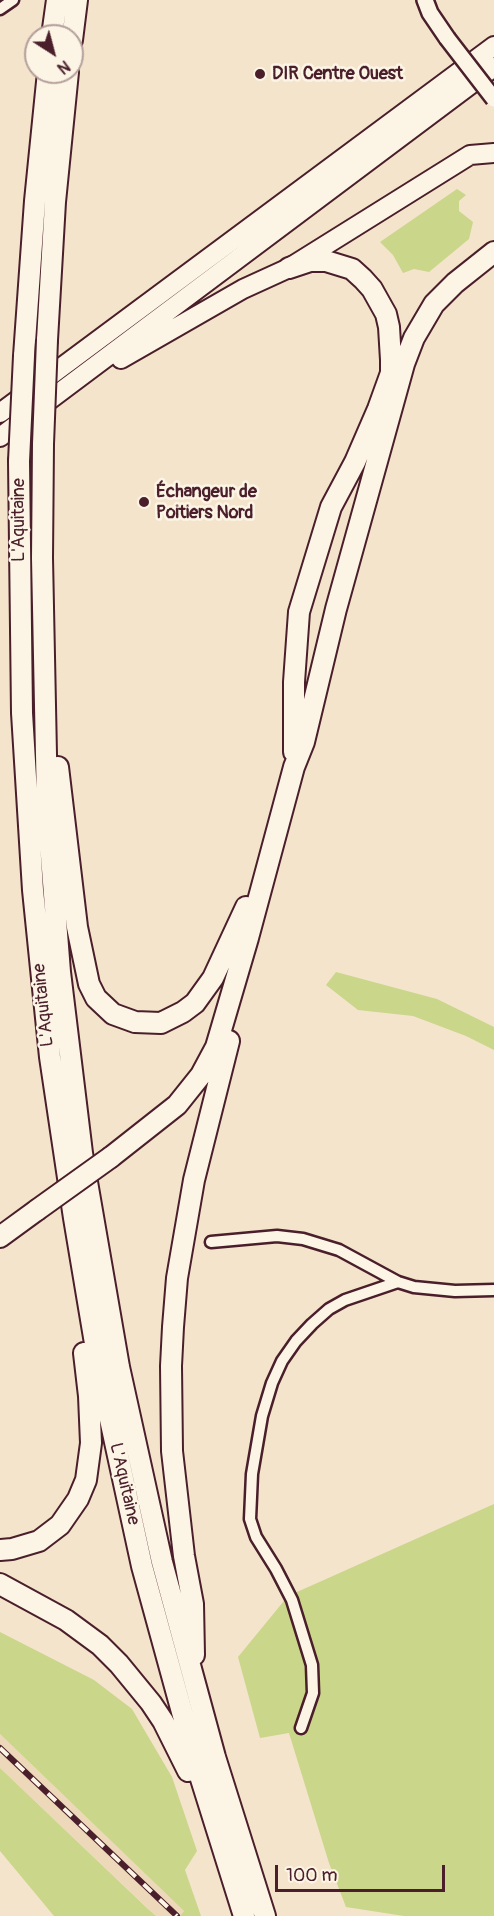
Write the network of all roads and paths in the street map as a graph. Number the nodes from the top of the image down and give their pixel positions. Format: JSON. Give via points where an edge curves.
{"nodes":[{"id":1,"x":13,"y":0,"type":"edge"},
{"id":2,"x":57,"y":0,"type":"edge"},
{"id":3,"x":77,"y":0,"type":"edge"},
{"id":4,"x":425,"y":0,"type":"edge"},
{"id":5,"x":0,"y":9,"type":"edge"},
{"id":6,"x":54,"y":24,"type":"edge"},
{"id":7,"x":74,"y":24,"type":"edge"},
{"id":8,"x":494,"y":46,"type":"edge"},
{"id":9,"x":494,"y":67,"type":"edge"},
{"id":10,"x":47,"y":84,"type":"edge"},
{"id":11,"x":67,"y":84,"type":"edge"},
{"id":12,"x":494,"y":99,"type":"edge"},
{"id":13,"x":494,"y":153,"type":"edge"},
{"id":14,"x":494,"y":252,"type":"edge"},
{"id":15,"x":289,"y":268,"type":"junction"},
{"id":16,"x":398,"y":369,"type":"junction"},
{"id":17,"x":0,"y":413,"type":"edge"},
{"id":18,"x":0,"y":437,"type":"edge"},
{"id":19,"x":47,"y":441,"type":"junction"},
{"id":20,"x":0,"y":445,"type":"edge"},
{"id":21,"x":294,"y":767,"type":"junction"},
{"id":22,"x":272,"y":850,"type":"junction"},
{"id":23,"x":248,"y":938,"type":"junction"},
{"id":24,"x":51,"y":1061,"type":"junction"},
{"id":25,"x":0,"y":1237,"type":"edge"},
{"id":26,"x":211,"y":1242,"type":"dead end"},
{"id":27,"x":398,"y":1282,"type":"junction"},
{"id":28,"x":494,"y":1290,"type":"edge"},
{"id":29,"x":0,"y":1550,"type":"edge"},
{"id":30,"x":0,"y":1584,"type":"edge"},
{"id":31,"x":195,"y":1687,"type":"junction"},
{"id":32,"x":301,"y":1728,"type":"dead end"},
{"id":33,"x":218,"y":1833,"type":"junction"},
{"id":34,"x":244,"y":1916,"type":"edge"},
{"id":35,"x":265,"y":1916,"type":"edge"}],
"edges":[{"from":1,"to":5,"type":"street"},
{"from":2,"to":6,"type":"highway"},
{"from":3,"to":7,"type":"highway"},
{"from":4,"to":12,"type":"main road","bridge":true,"via":[[447,38]]},
{"from":8,"to":17,"type":"highway"},
{"from":9,"to":18,"type":"highway"},
{"from":10,"to":24,"type":"highway","name":"L'Aquitaine","bridge":true,"via":[[35,201],[19,460],[25,771]]},
{"from":11,"to":19,"type":"highway","via":[[55,202]]},
{"from":13,"to":15,"type":"highway","via":[[471,155]]},
{"from":14,"to":16,"type":"highway","via":[[434,304]]},
{"from":15,"to":16,"type":"highway","via":[[326,261],[352,270],[363,279],[386,314]]},
{"from":15,"to":20,"type":"highway","via":[[243,289],[117,361]]},
{"from":16,"to":21,"type":"highway","via":[[304,742]]},
{"from":16,"to":21,"type":"highway","via":[[331,507],[299,612]]},
{"from":19,"to":22,"type":"highway","via":[[59,774],[77,927],[89,984],[96,998],[113,1014],[135,1022],[161,1023],[195,1003],[213,978]]},
{"from":19,"to":31,"type":"highway","name":"L'Aquitaine","via":[[42,558],[47,804],[70,1056],[82,1152],[119,1367],[155,1532]]},
{"from":21,"to":22,"type":"highway"},
{"from":22,"to":23,"type":"highway"},
{"from":23,"to":25,"type":"highway","bridge":true,"via":[[216,1047],[201,1075],[177,1105]]},
{"from":23,"to":31,"type":"highway","via":[[232,1032],[187,1215],[172,1327],[172,1451],[193,1604]]},
{"from":24,"to":29,"type":"highway","via":[[65,1212],[89,1396],[89,1463],[78,1500],[60,1525],[39,1541]]},
{"from":24,"to":33,"type":"highway","name":"L'Aquitaine","via":[[75,1229],[115,1444],[155,1617]]},
{"from":26,"to":27,"type":"street","via":[[277,1236],[311,1241],[339,1250]]},
{"from":27,"to":28,"type":"street","via":[[447,1291]]},
{"from":27,"to":32,"type":"street","via":[[345,1300],[312,1324],[282,1361],[262,1416],[252,1474],[250,1519],[292,1600],[312,1665],[313,1693]]},
{"from":30,"to":33,"type":"highway","via":[[81,1630],[127,1673],[163,1721]]},
{"from":31,"to":35,"type":"highway","name":"L'Aquitaine"},
{"from":33,"to":34,"type":"highway","name":"L'Aquitaine"}]}
